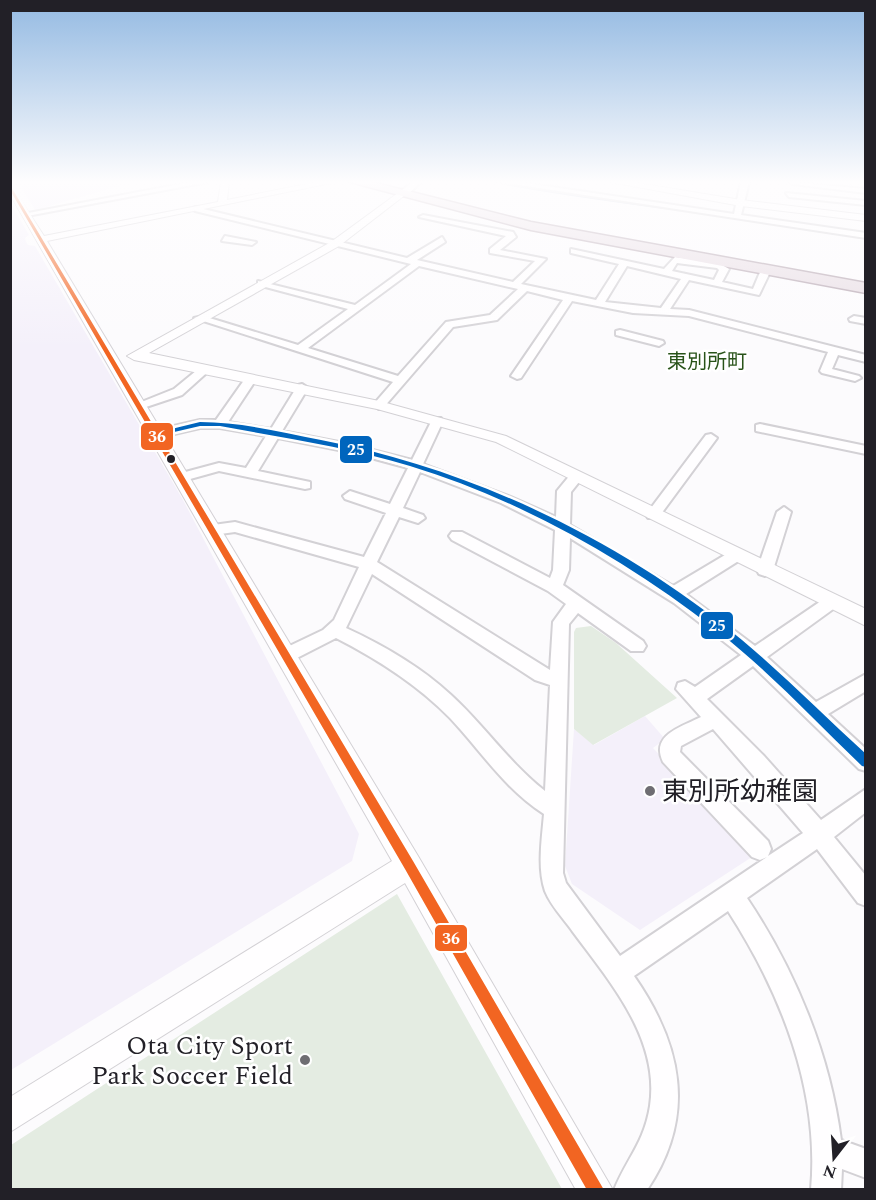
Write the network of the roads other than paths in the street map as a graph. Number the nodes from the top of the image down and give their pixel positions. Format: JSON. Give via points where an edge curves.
{"nodes":[{"id":1,"x":42,"y":238,"type":"edge"},
{"id":2,"x":312,"y":238,"type":"edge"},
{"id":3,"x":343,"y":238,"type":"edge"},
{"id":4,"x":509,"y":238,"type":"edge"},
{"id":5,"x":595,"y":238,"type":"edge"},
{"id":6,"x":616,"y":238,"type":"edge"},
{"id":7,"x":225,"y":239,"type":"dead end"},
{"id":8,"x":442,"y":240,"type":"dead end"},
{"id":9,"x":252,"y":242,"type":"dead end"},
{"id":10,"x":335,"y":244,"type":"junction"},
{"id":11,"x":574,"y":251,"type":"dead end"},
{"id":12,"x":414,"y":262,"type":"junction"},
{"id":13,"x":625,"y":262,"type":"junction"},
{"id":14,"x":766,"y":270,"type":"junction"},
{"id":15,"x":666,"y":272,"type":"junction"},
{"id":16,"x":687,"y":277,"type":"junction"},
{"id":17,"x":261,"y":283,"type":"junction"},
{"id":18,"x":717,"y":284,"type":"junction"},
{"id":19,"x":866,"y":286,"type":"edge"},
{"id":20,"x":520,"y":287,"type":"junction"},
{"id":21,"x":569,"y":298,"type":"junction"},
{"id":22,"x":599,"y":304,"type":"junction"},
{"id":23,"x":356,"y":308,"type":"junction"},
{"id":24,"x":664,"y":311,"type":"junction"},
{"id":25,"x":199,"y":318,"type":"junction"},
{"id":26,"x":854,"y":319,"type":"dead end"},
{"id":27,"x":866,"y":321,"type":"edge"},
{"id":28,"x":625,"y":326,"type":"junction"},
{"id":29,"x":659,"y":343,"type":"dead end"},
{"id":30,"x":300,"y":349,"type":"junction"},
{"id":31,"x":834,"y":351,"type":"junction"},
{"id":32,"x":139,"y":355,"type":"junction"},
{"id":33,"x":866,"y":359,"type":"edge"},
{"id":34,"x":114,"y":362,"type":"junction"},
{"id":35,"x":206,"y":368,"type":"junction"},
{"id":36,"x":517,"y":376,"type":"dead end"},
{"id":37,"x":251,"y":378,"type":"junction"},
{"id":38,"x":855,"y":378,"type":"dead end"},
{"id":39,"x":400,"y":380,"type":"junction"},
{"id":40,"x":302,"y":388,"type":"junction"},
{"id":41,"x":140,"y":405,"type":"junction"},
{"id":42,"x":379,"y":405,"type":"junction"},
{"id":43,"x":437,"y":421,"type":"junction"},
{"id":44,"x":220,"y":424,"type":"junction"},
{"id":45,"x":760,"y":428,"type":"dead end"},
{"id":46,"x":157,"y":434,"type":"junction"},
{"id":47,"x":276,"y":434,"type":"junction"},
{"id":48,"x":711,"y":438,"type":"dead end"},
{"id":49,"x":866,"y":450,"type":"edge"},
{"id":50,"x":415,"y":465,"type":"junction"},
{"id":51,"x":250,"y":473,"type":"junction"},
{"id":52,"x":183,"y":477,"type":"junction"},
{"id":53,"x":576,"y":477,"type":"junction"},
{"id":54,"x":305,"y":485,"type":"dead end"},
{"id":55,"x":350,"y":496,"type":"dead end"},
{"id":56,"x":395,"y":510,"type":"junction"},
{"id":57,"x":784,"y":513,"type":"dead end"},
{"id":58,"x":653,"y":515,"type":"junction"},
{"id":59,"x":418,"y":518,"type":"dead end"},
{"id":60,"x":562,"y":526,"type":"junction"},
{"id":61,"x":213,"y":530,"type":"junction"},
{"id":62,"x":457,"y":536,"type":"dead end"},
{"id":63,"x":735,"y":556,"type":"junction"},
{"id":64,"x":368,"y":564,"type":"junction"},
{"id":65,"x":765,"y":570,"type":"junction"},
{"id":66,"x":554,"y":587,"type":"junction"},
{"id":67,"x":673,"y":594,"type":"junction"},
{"id":68,"x":577,"y":602,"type":"junction"},
{"id":69,"x":830,"y":603,"type":"junction"},
{"id":70,"x":866,"y":618,"type":"edge"},
{"id":71,"x":335,"y":630,"type":"junction"},
{"id":72,"x":637,"y":646,"type":"dead end"},
{"id":73,"x":285,"y":656,"type":"junction"},
{"id":74,"x":755,"y":656,"type":"junction"},
{"id":75,"x":558,"y":678,"type":"junction"},
{"id":76,"x":866,"y":681,"type":"edge"},
{"id":77,"x":813,"y":713,"type":"junction"},
{"id":78,"x":714,"y":719,"type":"junction"},
{"id":79,"x":866,"y":762,"type":"edge"},
{"id":80,"x":866,"y":799,"type":"edge"},
{"id":81,"x":552,"y":807,"type":"junction"},
{"id":82,"x":820,"y":834,"type":"junction"},
{"id":83,"x":760,"y":849,"type":"dead end"},
{"id":84,"x":409,"y":865,"type":"junction"},
{"id":85,"x":731,"y":895,"type":"junction"},
{"id":86,"x":866,"y":895,"type":"edge"},
{"id":87,"x":616,"y":973,"type":"junction"},
{"id":88,"x":10,"y":1116,"type":"edge"},
{"id":89,"x":828,"y":1149,"type":"junction"},
{"id":90,"x":866,"y":1164,"type":"edge"},
{"id":91,"x":596,"y":1190,"type":"edge"},
{"id":92,"x":629,"y":1190,"type":"edge"},
{"id":93,"x":826,"y":1190,"type":"edge"}],
"edges":[{"from":1,"to":34,"type":"street"},
{"from":2,"to":10,"type":"street"},
{"from":3,"to":10,"type":"street"},
{"from":4,"to":20,"type":"street","via":[[493,251],[542,259]]},
{"from":5,"to":14,"type":"highway"},
{"from":6,"to":19,"type":"highway"},
{"from":7,"to":9,"type":"street"},
{"from":8,"to":12,"type":"street"},
{"from":10,"to":12,"type":"street"},
{"from":10,"to":17,"type":"street"},
{"from":11,"to":13,"type":"street"},
{"from":12,"to":20,"type":"street"},
{"from":12,"to":23,"type":"street"},
{"from":13,"to":15,"type":"street"},
{"from":13,"to":22,"type":"street"},
{"from":14,"to":18,"type":"street","via":[[756,293]]},
{"from":14,"to":19,"type":"highway"},
{"from":15,"to":16,"type":"street"},
{"from":15,"to":18,"type":"street","via":[[675,260],[719,266],[724,269]]},
{"from":16,"to":18,"type":"street"},
{"from":16,"to":24,"type":"street"},
{"from":17,"to":23,"type":"street"},
{"from":17,"to":25,"type":"street"},
{"from":20,"to":21,"type":"street"},
{"from":20,"to":39,"type":"street","via":[[493,318],[450,324]]},
{"from":21,"to":22,"type":"street"},
{"from":21,"to":36,"type":"street"},
{"from":22,"to":28,"type":"street"},
{"from":23,"to":30,"type":"street"},
{"from":24,"to":28,"type":"street"},
{"from":24,"to":31,"type":"street","via":[[689,313]]},
{"from":25,"to":30,"type":"street"},
{"from":25,"to":32,"type":"street"},
{"from":26,"to":27,"type":"street"},
{"from":28,"to":29,"type":"street"},
{"from":30,"to":39,"type":"street"},
{"from":31,"to":33,"type":"street"},
{"from":31,"to":38,"type":"street","via":[[826,370]]},
{"from":32,"to":34,"type":"street"},
{"from":32,"to":35,"type":"street"},
{"from":34,"to":41,"type":"street"},
{"from":35,"to":37,"type":"street"},
{"from":35,"to":41,"type":"street","via":[[178,392]]},
{"from":37,"to":40,"type":"street"},
{"from":37,"to":44,"type":"street"},
{"from":39,"to":42,"type":"street"},
{"from":40,"to":42,"type":"street"},
{"from":40,"to":47,"type":"street"},
{"from":41,"to":46,"type":"street"},
{"from":42,"to":43,"type":"street"},
{"from":43,"to":50,"type":"street"},
{"from":43,"to":53,"type":"street","via":[[501,439]]},
{"from":44,"to":46,"type":"street","via":[[200,424]]},
{"from":44,"to":47,"type":"street"},
{"from":45,"to":49,"type":"street"},
{"from":46,"to":52,"type":"street"},
{"from":47,"to":50,"type":"street"},
{"from":47,"to":51,"type":"street"},
{"from":48,"to":58,"type":"street"},
{"from":50,"to":56,"type":"street"},
{"from":50,"to":60,"type":"street"},
{"from":51,"to":52,"type":"street","via":[[214,468]]},
{"from":51,"to":54,"type":"street"},
{"from":52,"to":61,"type":"street"},
{"from":53,"to":58,"type":"street"},
{"from":53,"to":60,"type":"street","via":[[564,491]]},
{"from":55,"to":56,"type":"street"},
{"from":56,"to":59,"type":"street"},
{"from":56,"to":64,"type":"street"},
{"from":57,"to":65,"type":"street"},
{"from":58,"to":63,"type":"street"},
{"from":60,"to":66,"type":"street","via":[[561,570]]},
{"from":60,"to":67,"type":"street"},
{"from":61,"to":64,"type":"street","via":[[235,527]]},
{"from":61,"to":73,"type":"street"},
{"from":62,"to":66,"type":"street"},
{"from":63,"to":65,"type":"street"},
{"from":63,"to":67,"type":"street"},
{"from":64,"to":71,"type":"street"},
{"from":64,"to":75,"type":"street","via":[[541,675]]},
{"from":65,"to":69,"type":"street"},
{"from":66,"to":68,"type":"street"},
{"from":67,"to":74,"type":"street"},
{"from":68,"to":72,"type":"street"},
{"from":68,"to":75,"type":"street","via":[[561,622]]},
{"from":69,"to":70,"type":"street"},
{"from":69,"to":74,"type":"street"},
{"from":71,"to":73,"type":"street"},
{"from":71,"to":81,"type":"street","via":[[402,670],[444,701],[532,794]]},
{"from":73,"to":84,"type":"street"},
{"from":74,"to":77,"type":"street"},
{"from":74,"to":78,"type":"street","via":[[689,693]]},
{"from":75,"to":81,"type":"street"},
{"from":76,"to":77,"type":"street"},
{"from":77,"to":79,"type":"street"},
{"from":78,"to":82,"type":"street"},
{"from":78,"to":83,"type":"street","via":[[674,740],[669,745],[670,756]]},
{"from":80,"to":82,"type":"street"},
{"from":81,"to":87,"type":"street","via":[[551,866],[556,889]]},
{"from":82,"to":85,"type":"street"},
{"from":82,"to":86,"type":"street"},
{"from":84,"to":88,"type":"street"},
{"from":84,"to":91,"type":"street"},
{"from":85,"to":87,"type":"street"},
{"from":85,"to":89,"type":"street","via":[[789,997],[814,1073]]},
{"from":87,"to":92,"type":"street","via":[[654,1036],[664,1078],[656,1141],[645,1168]]},
{"from":89,"to":90,"type":"street"},
{"from":89,"to":93,"type":"street"}]}
